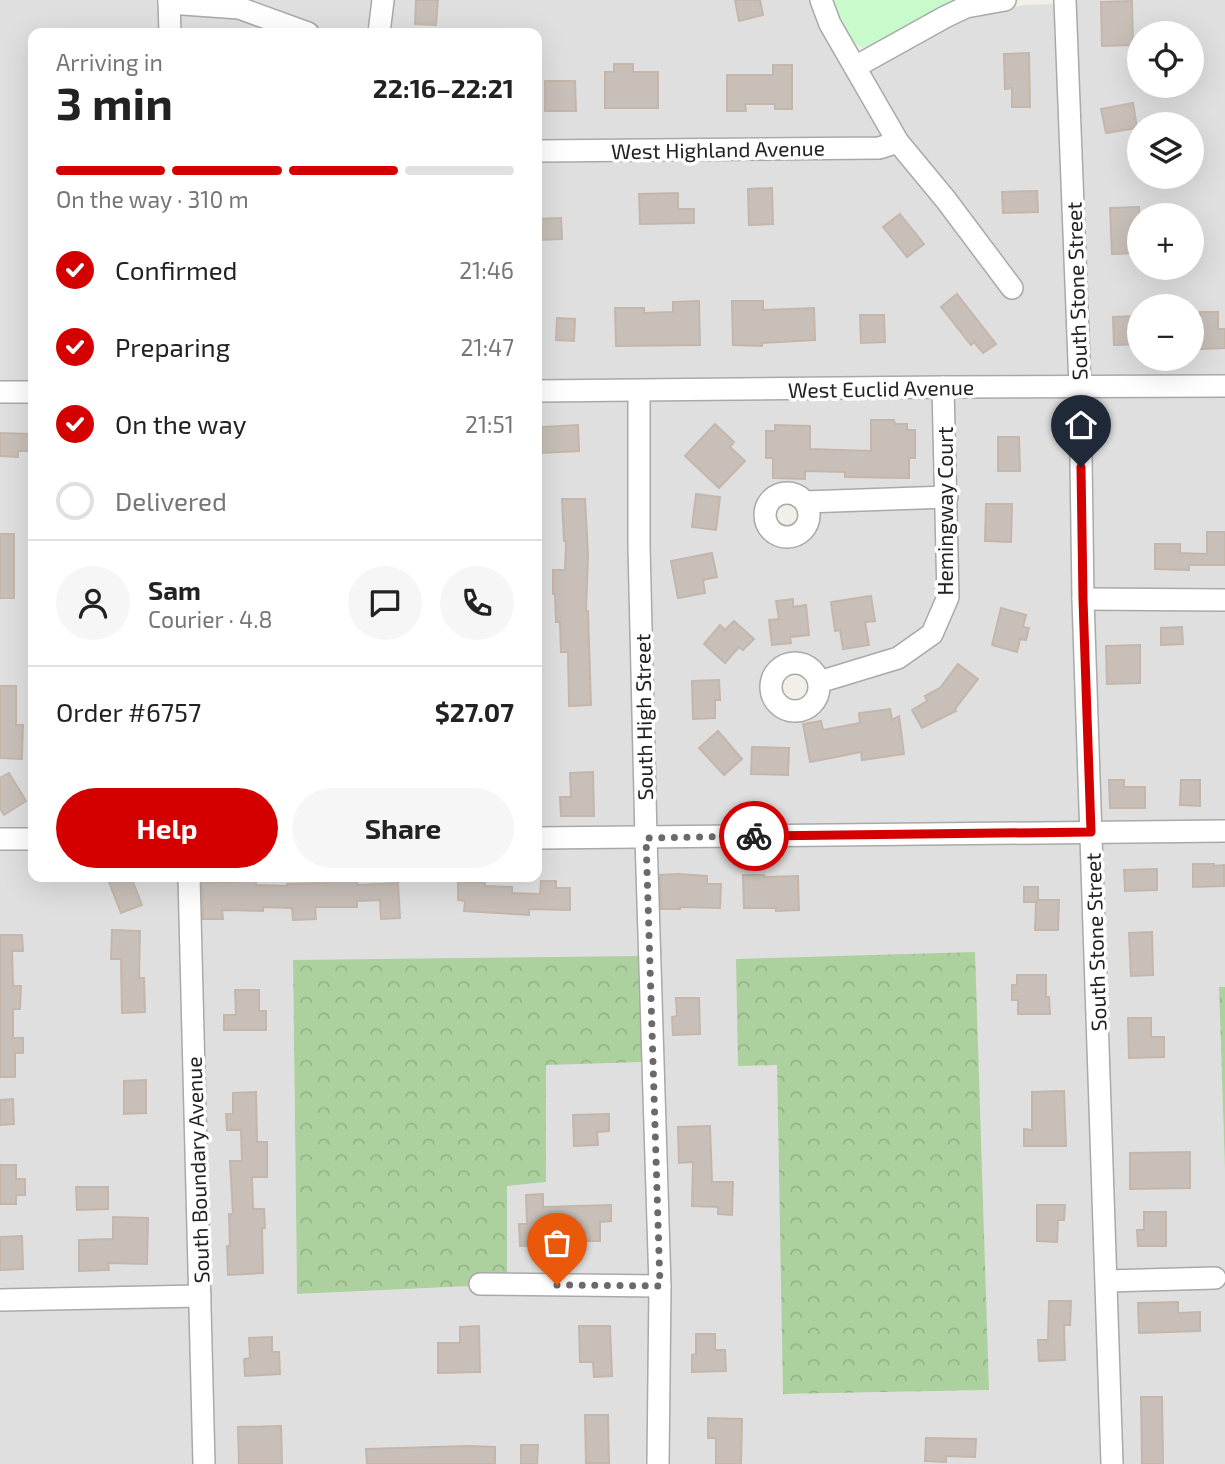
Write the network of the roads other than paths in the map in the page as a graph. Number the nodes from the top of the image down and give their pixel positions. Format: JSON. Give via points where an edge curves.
{"nodes":[{"id":1,"x":383,"y":0,"type":"edge"},
{"id":2,"x":821,"y":0,"type":"edge"},
{"id":3,"x":1005,"y":0,"type":"edge"},
{"id":4,"x":1065,"y":0,"type":"edge"},
{"id":5,"x":169,"y":1,"type":"edge"},
{"id":6,"x":170,"y":28,"type":"edge"},
{"id":7,"x":294,"y":28,"type":"edge"},
{"id":8,"x":380,"y":28,"type":"edge"},
{"id":9,"x":855,"y":67,"type":"junction"},
{"id":10,"x":898,"y":142,"type":"junction"},
{"id":11,"x":542,"y":151,"type":"edge"},
{"id":12,"x":1012,"y":288,"type":"dead end"},
{"id":13,"x":1225,"y":386,"type":"edge"},
{"id":14,"x":943,"y":387,"type":"junction"},
{"id":15,"x":1080,"y":387,"type":"junction"},
{"id":16,"x":542,"y":391,"type":"edge"},
{"id":17,"x":639,"y":391,"type":"junction"},
{"id":18,"x":28,"y":392,"type":"edge"},
{"id":19,"x":0,"y":393,"type":"edge"},
{"id":20,"x":947,"y":497,"type":"junction"},
{"id":21,"x":806,"y":502,"type":"dead end"},
{"id":22,"x":1083,"y":599,"type":"junction"},
{"id":23,"x":1225,"y":600,"type":"edge"},
{"id":24,"x":819,"y":682,"type":"dead end"},
{"id":25,"x":1225,"y":831,"type":"edge"},
{"id":26,"x":1091,"y":832,"type":"junction"},
{"id":27,"x":542,"y":838,"type":"edge"},
{"id":28,"x":646,"y":838,"type":"junction"},
{"id":29,"x":0,"y":839,"type":"edge"},
{"id":30,"x":28,"y":839,"type":"edge"},
{"id":31,"x":189,"y":882,"type":"edge"},
{"id":32,"x":1215,"y":1278,"type":"dead end"},
{"id":33,"x":1107,"y":1281,"type":"junction"},
{"id":34,"x":480,"y":1284,"type":"dead end"},
{"id":35,"x":660,"y":1286,"type":"junction"},
{"id":36,"x":200,"y":1296,"type":"junction"},
{"id":37,"x":0,"y":1300,"type":"edge"},
{"id":38,"x":204,"y":1464,"type":"edge"},
{"id":39,"x":658,"y":1464,"type":"edge"},
{"id":40,"x":1112,"y":1464,"type":"edge"}],
"edges":[{"from":1,"to":8,"type":"street"},
{"from":2,"to":9,"type":"street"},
{"from":3,"to":9,"type":"street","via":[[945,17]]},
{"from":4,"to":15,"type":"street","name":"South Stone Street"},
{"from":5,"to":6,"type":"street"},
{"from":5,"to":7,"type":"street","via":[[239,8]]},
{"from":9,"to":10,"type":"street"},
{"from":10,"to":11,"type":"street","name":"West Highland Avenue","via":[[879,148]]},
{"from":10,"to":12,"type":"street"},
{"from":13,"to":15,"type":"street","name":"West Euclid Avenue"},
{"from":14,"to":15,"type":"street","name":"West Euclid Avenue"},
{"from":14,"to":17,"type":"street","name":"West Euclid Avenue"},
{"from":14,"to":20,"type":"street","name":"Hemingway Court"},
{"from":15,"to":22,"type":"street","name":"South Stone Street"},
{"from":16,"to":17,"type":"street","name":"West Euclid Avenue"},
{"from":17,"to":28,"type":"street","name":"South High Street"},
{"from":18,"to":19,"type":"street"},
{"from":20,"to":21,"type":"street"},
{"from":20,"to":24,"type":"street","name":"Hemingway Court","via":[[948,597],[932,634],[898,658]]},
{"from":22,"to":23,"type":"street"},
{"from":22,"to":26,"type":"street","name":"South Stone Street"},
{"from":25,"to":26,"type":"street"},
{"from":26,"to":28,"type":"street"},
{"from":26,"to":33,"type":"street","name":"South Stone Street"},
{"from":27,"to":28,"type":"street"},
{"from":28,"to":35,"type":"street","name":"South High Street"},
{"from":29,"to":30,"type":"street"},
{"from":31,"to":36,"type":"street","name":"South Boundary Avenue"},
{"from":32,"to":33,"type":"street"},
{"from":33,"to":40,"type":"street","name":"South Stone Street"},
{"from":34,"to":35,"type":"street"},
{"from":35,"to":39,"type":"street","name":"South High Street"},
{"from":36,"to":37,"type":"street"},
{"from":36,"to":38,"type":"street","name":"South Boundary Avenue"}]}
